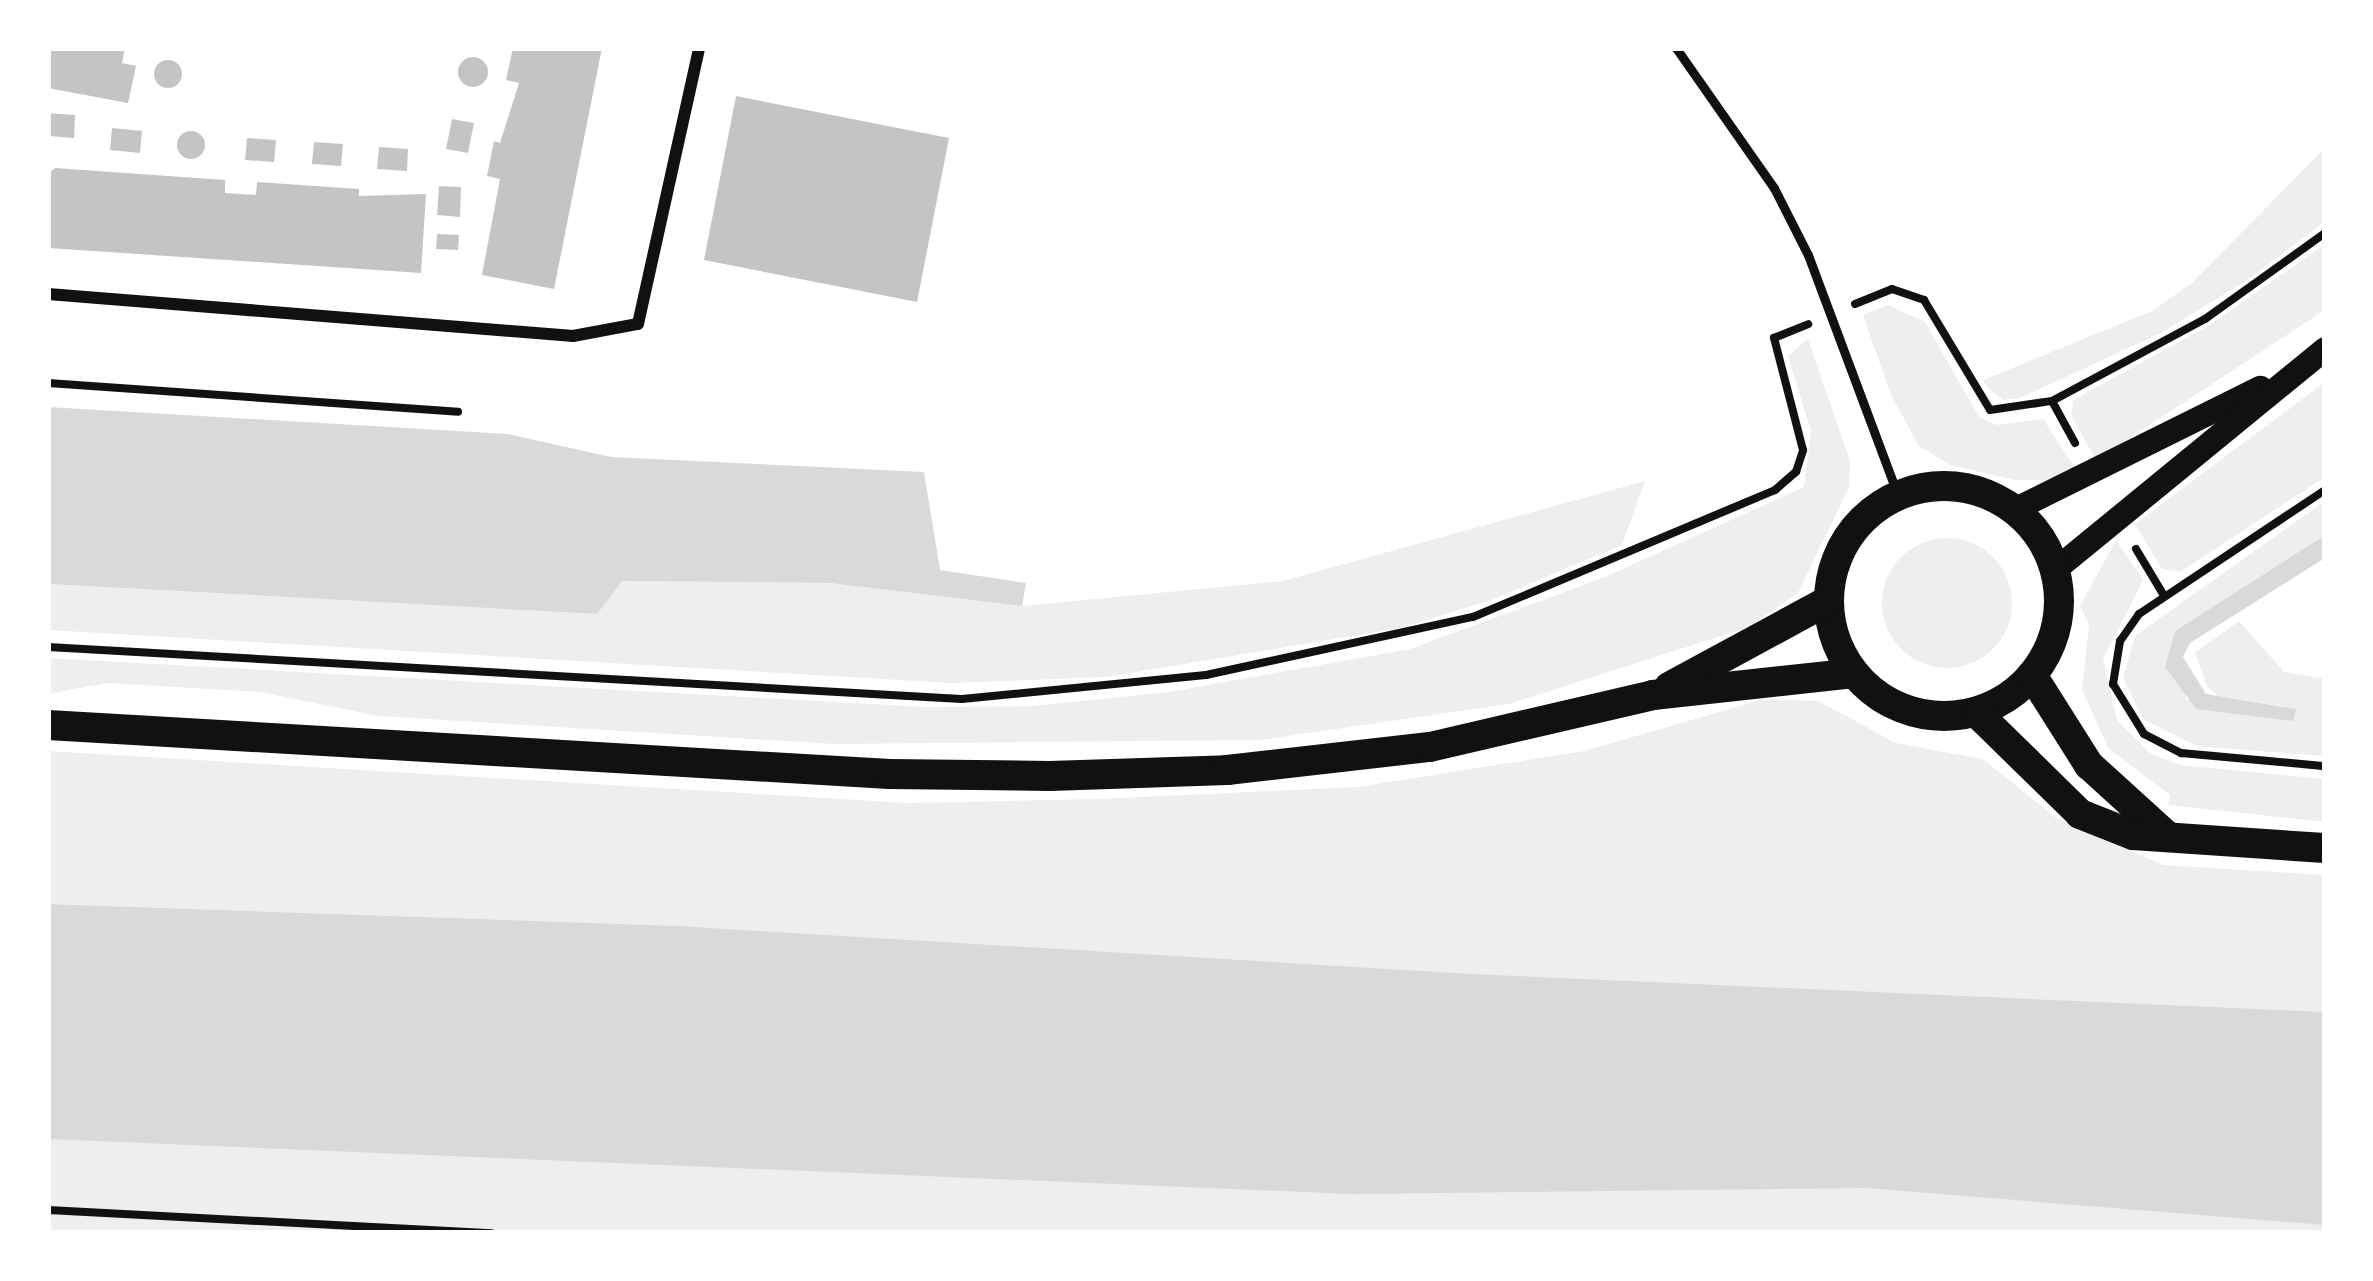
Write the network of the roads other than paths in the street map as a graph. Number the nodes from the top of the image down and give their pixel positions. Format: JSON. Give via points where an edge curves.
{"nodes":[{"id":1,"x":700,"y":48,"type":"edge"},
{"id":2,"x":1676,"y":48,"type":"edge"},
{"id":3,"x":48,"y":294,"type":"edge"},
{"id":4,"x":2325,"y":349,"type":"edge"},
{"id":5,"x":2300,"y":368,"type":"junction"},
{"id":6,"x":1898,"y":496,"type":"junction"},
{"id":7,"x":2014,"y":510,"type":"junction"},
{"id":8,"x":2055,"y":570,"type":"junction"},
{"id":9,"x":1828,"y":599,"type":"junction"},
{"id":10,"x":1854,"y":673,"type":"junction"},
{"id":11,"x":2032,"y":675,"type":"junction"},
{"id":12,"x":1653,"y":695,"type":"junction"},
{"id":13,"x":1976,"y":712,"type":"junction"},
{"id":14,"x":48,"y":725,"type":"edge"},
{"id":15,"x":2167,"y":836,"type":"junction"},
{"id":16,"x":2325,"y":848,"type":"edge"}],
"edges":[{"from":1,"to":3,"type":"street","via":[[638,324],[573,336]]},
{"from":2,"to":6,"type":"lane","via":[[1774,188]]},
{"from":4,"to":5,"type":"main road"},
{"from":5,"to":7,"type":"main road"},
{"from":5,"to":8,"type":"main road"},
{"from":6,"to":7,"type":"main road","via":[[1958,487]]},
{"from":6,"to":9,"type":"main road","via":[[1856,527]]},
{"from":7,"to":8,"type":"main road"},
{"from":8,"to":11,"type":"main road","via":[[2059,615]]},
{"from":9,"to":10,"type":"main road"},
{"from":9,"to":12,"type":"main road"},
{"from":10,"to":12,"type":"main road"},
{"from":10,"to":13,"type":"main road","via":[[1909,711]]},
{"from":11,"to":13,"type":"main road"},
{"from":11,"to":15,"type":"main road","via":[[2089,765]]},
{"from":12,"to":14,"type":"main road","via":[[1430,747],[1227,770],[1050,776],[890,774]]},
{"from":13,"to":15,"type":"main road","via":[[2080,814],[2132,835]]},
{"from":15,"to":16,"type":"main road"}]}
